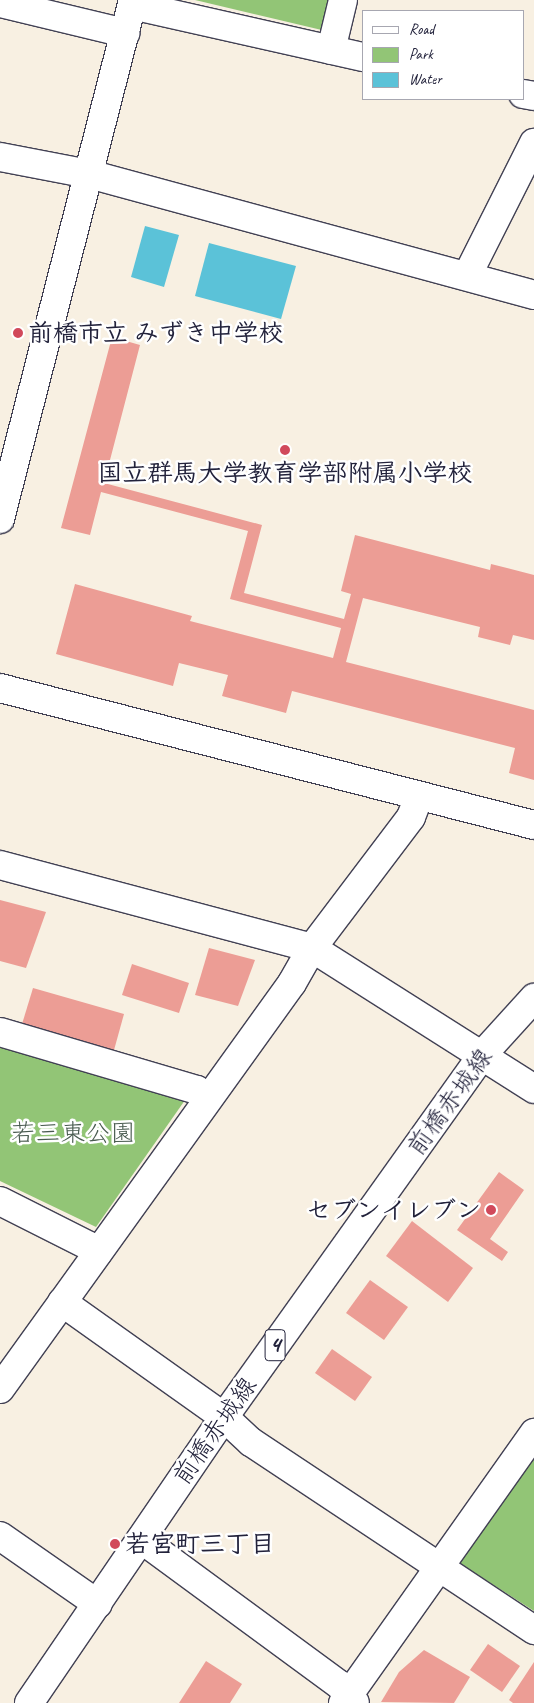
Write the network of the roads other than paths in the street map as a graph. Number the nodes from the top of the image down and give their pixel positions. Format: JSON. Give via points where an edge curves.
{"nodes":[{"id":1,"x":343,"y":0,"type":"edge"},
{"id":2,"x":133,"y":2,"type":"edge"},
{"id":3,"x":0,"y":3,"type":"edge"},
{"id":4,"x":125,"y":33,"type":"junction"},
{"id":5,"x":331,"y":50,"type":"junction"},
{"id":6,"x":362,"y":57,"type":"edge"},
{"id":7,"x":534,"y":143,"type":"edge"},
{"id":8,"x":0,"y":157,"type":"edge"},
{"id":9,"x":88,"y":174,"type":"junction"},
{"id":10,"x":467,"y":276,"type":"junction"},
{"id":11,"x":534,"y":294,"type":"edge"},
{"id":12,"x":0,"y":519,"type":"edge"},
{"id":13,"x":0,"y":688,"type":"edge"},
{"id":14,"x":419,"y":796,"type":"junction"},
{"id":15,"x":534,"y":825,"type":"edge"},
{"id":16,"x":0,"y":865,"type":"edge"},
{"id":17,"x":312,"y":948,"type":"junction"},
{"id":18,"x":534,"y":998,"type":"edge"},
{"id":19,"x":0,"y":1032,"type":"edge"},
{"id":20,"x":483,"y":1054,"type":"junction"},
{"id":21,"x":534,"y":1089,"type":"edge"},
{"id":22,"x":210,"y":1098,"type":"junction"},
{"id":23,"x":0,"y":1200,"type":"edge"},
{"id":24,"x":98,"y":1253,"type":"junction"},
{"id":25,"x":62,"y":1302,"type":"junction"},
{"id":26,"x":0,"y":1389,"type":"edge"},
{"id":27,"x":224,"y":1417,"type":"junction"},
{"id":28,"x":534,"y":1433,"type":"edge"},
{"id":29,"x":0,"y":1536,"type":"edge"},
{"id":30,"x":141,"y":1539,"type":"junction"},
{"id":31,"x":438,"y":1568,"type":"junction"},
{"id":32,"x":98,"y":1604,"type":"junction"},
{"id":33,"x":534,"y":1630,"type":"edge"},
{"id":34,"x":348,"y":1701,"type":"edge"},
{"id":35,"x":30,"y":1703,"type":"edge"}],
"edges":[{"from":1,"to":5,"type":"street"},
{"from":2,"to":4,"type":"street"},
{"from":2,"to":5,"type":"street"},
{"from":3,"to":4,"type":"street"},
{"from":4,"to":9,"type":"street"},
{"from":5,"to":6,"type":"street"},
{"from":7,"to":10,"type":"street"},
{"from":8,"to":9,"type":"street"},
{"from":9,"to":10,"type":"street"},
{"from":9,"to":12,"type":"street"},
{"from":10,"to":11,"type":"street"},
{"from":13,"to":14,"type":"street"},
{"from":14,"to":15,"type":"street"},
{"from":14,"to":17,"type":"street","via":[[411,817]]},
{"from":16,"to":17,"type":"street"},
{"from":17,"to":20,"type":"street"},
{"from":17,"to":22,"type":"street","via":[[292,983]]},
{"from":18,"to":20,"type":"street","name":"前橋赤城線","number":"4"},
{"from":19,"to":22,"type":"street","via":[[197,1090]]},
{"from":20,"to":21,"type":"street"},
{"from":20,"to":27,"type":"street","name":"前橋赤城線","number":"4"},
{"from":22,"to":24,"type":"street"},
{"from":23,"to":24,"type":"street"},
{"from":24,"to":25,"type":"street"},
{"from":25,"to":26,"type":"street"},
{"from":25,"to":27,"type":"street"},
{"from":27,"to":30,"type":"street","name":"前橋赤城線","number":"4"},
{"from":27,"to":31,"type":"street","via":[[251,1442]]},
{"from":28,"to":31,"type":"street"},
{"from":29,"to":32,"type":"street"},
{"from":30,"to":32,"type":"street","name":"前橋赤城線","number":"4"},
{"from":30,"to":34,"type":"street","via":[[340,1685]]},
{"from":31,"to":33,"type":"street"},
{"from":31,"to":34,"type":"street"},
{"from":32,"to":35,"type":"street","name":"前橋赤城線","number":"4"}]}
